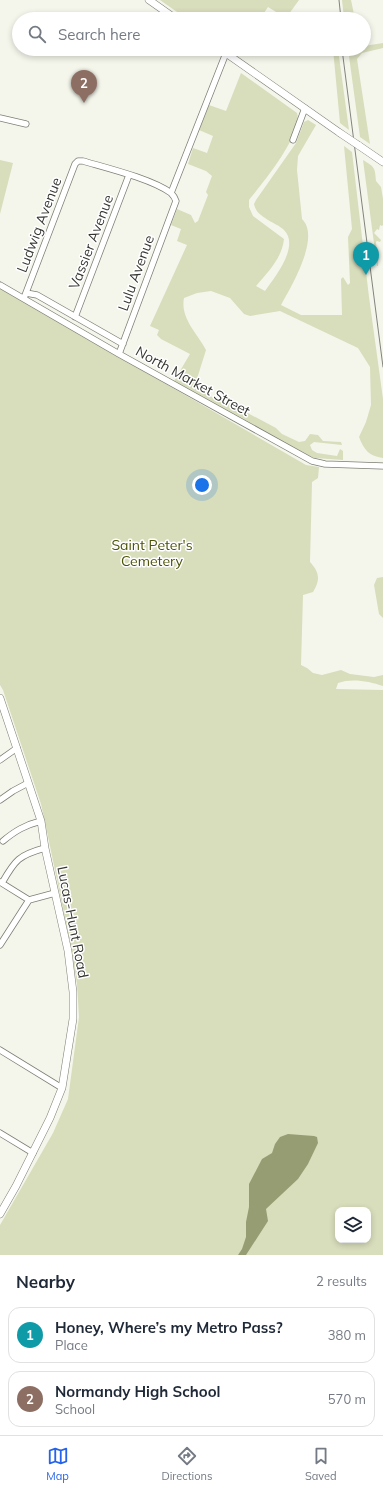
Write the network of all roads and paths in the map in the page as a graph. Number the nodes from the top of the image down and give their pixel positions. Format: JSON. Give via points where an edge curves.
{"nodes":[{"id":1,"x":149,"y":0,"type":"edge"},
{"id":2,"x":166,"y":12,"type":"edge"},
{"id":3,"x":221,"y":56,"type":"edge"},
{"id":4,"x":230,"y":56,"type":"edge"},
{"id":5,"x":305,"y":108,"type":"junction"},
{"id":6,"x":0,"y":118,"type":"edge"},
{"id":7,"x":26,"y":124,"type":"dead end"},
{"id":8,"x":293,"y":140,"type":"dead end"},
{"id":9,"x":383,"y":162,"type":"edge"},
{"id":10,"x":129,"y":175,"type":"junction"},
{"id":11,"x":171,"y":193,"type":"junction"},
{"id":12,"x":0,"y":285,"type":"edge"},
{"id":13,"x":25,"y":296,"type":"junction"},
{"id":14,"x":75,"y":317,"type":"junction"},
{"id":15,"x":123,"y":344,"type":"junction"},
{"id":16,"x":119,"y":354,"type":"junction"},
{"id":17,"x":383,"y":466,"type":"edge"},
{"id":18,"x":0,"y":698,"type":"edge"},
{"id":19,"x":17,"y":748,"type":"junction"},
{"id":20,"x":0,"y":760,"type":"edge"},
{"id":21,"x":28,"y":783,"type":"junction"},
{"id":22,"x":0,"y":800,"type":"edge"},
{"id":23,"x":41,"y":822,"type":"junction"},
{"id":24,"x":4,"y":841,"type":"dead end"},
{"id":25,"x":45,"y":848,"type":"junction"},
{"id":26,"x":1,"y":882,"type":"edge"},
{"id":27,"x":55,"y":893,"type":"junction"},
{"id":28,"x":29,"y":900,"type":"junction"},
{"id":29,"x":0,"y":945,"type":"edge"},
{"id":30,"x":0,"y":1050,"type":"edge"},
{"id":31,"x":62,"y":1088,"type":"junction"},
{"id":32,"x":0,"y":1133,"type":"edge"},
{"id":33,"x":33,"y":1153,"type":"junction"},
{"id":34,"x":0,"y":1214,"type":"edge"}],
"edges":[{"from":1,"to":2,"type":"main road"},
{"from":3,"to":11,"type":"street"},
{"from":4,"to":5,"type":"main road"},
{"from":5,"to":8,"type":"street"},
{"from":5,"to":9,"type":"main road","bridge":true},
{"from":6,"to":7,"type":"street"},
{"from":10,"to":11,"type":"street"},
{"from":10,"to":13,"type":"street","name":"Ludwig Avenue","via":[[83,161],[75,164]]},
{"from":10,"to":14,"type":"street","name":"Vassier Avenue"},
{"from":11,"to":15,"type":"street","name":"Lulu Avenue","via":[[176,201]]},
{"from":12,"to":13,"type":"street","name":"North Market Street"},
{"from":13,"to":14,"type":"street","via":[[37,295]]},
{"from":13,"to":16,"type":"street","name":"North Market Street"},
{"from":14,"to":15,"type":"street"},
{"from":15,"to":16,"type":"street","name":"Lulu Avenue"},
{"from":16,"to":17,"type":"street","name":"North Market Street","via":[[312,461],[325,464]]},
{"from":18,"to":19,"type":"main road","name":"Lucas-Hunt Road"},
{"from":19,"to":20,"type":"street"},
{"from":19,"to":21,"type":"main road","name":"Lucas-Hunt Road"},
{"from":21,"to":22,"type":"street"},
{"from":21,"to":23,"type":"main road","name":"Lucas-Hunt Road"},
{"from":23,"to":24,"type":"street","via":[[15,831]]},
{"from":23,"to":25,"type":"main road","name":"Lucas-Hunt Road"},
{"from":25,"to":26,"type":"street","via":[[29,852],[19,858]]},
{"from":25,"to":27,"type":"main road","name":"Lucas-Hunt Road"},
{"from":26,"to":28,"type":"street"},
{"from":27,"to":28,"type":"street"},
{"from":27,"to":31,"type":"main road","name":"Lucas-Hunt Road","via":[[68,951],[73,992],[73,1019]]},
{"from":28,"to":29,"type":"street"},
{"from":30,"to":31,"type":"street"},
{"from":31,"to":33,"type":"main road","name":"Lucas-Hunt Road"},
{"from":32,"to":33,"type":"street"},
{"from":33,"to":34,"type":"main road","name":"Lucas-Hunt Road"}]}
